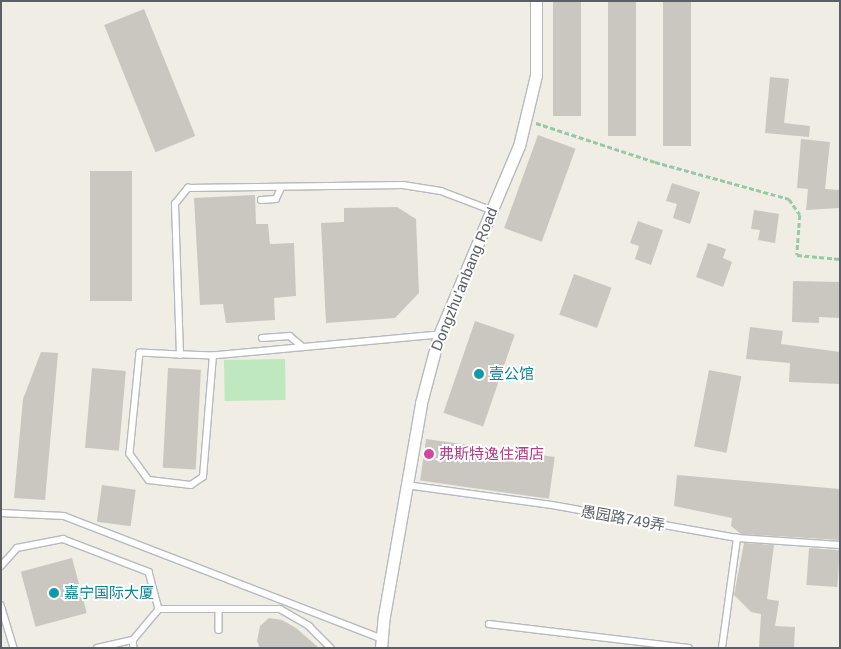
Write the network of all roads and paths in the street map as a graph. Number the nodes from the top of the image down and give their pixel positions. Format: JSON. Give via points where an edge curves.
{"nodes":[{"id":1,"x":536,"y":1,"type":"edge"},
{"id":2,"x":526,"y":120,"type":"junction"},
{"id":3,"x":281,"y":188,"type":"junction"},
{"id":4,"x":261,"y":200,"type":"dead end"},
{"id":5,"x":491,"y":210,"type":"junction"},
{"id":6,"x":840,"y":259,"type":"edge"},
{"id":7,"x":439,"y":335,"type":"junction"},
{"id":8,"x":262,"y":338,"type":"dead end"},
{"id":9,"x":303,"y":347,"type":"junction"},
{"id":10,"x":180,"y":355,"type":"junction"},
{"id":11,"x":213,"y":356,"type":"junction"},
{"id":12,"x":406,"y":485,"type":"junction"},
{"id":13,"x":1,"y":513,"type":"edge"},
{"id":14,"x":737,"y":538,"type":"junction"},
{"id":15,"x":840,"y":545,"type":"edge"},
{"id":16,"x":1,"y":566,"type":"edge"},
{"id":17,"x":1,"y":605,"type":"edge"},
{"id":18,"x":159,"y":609,"type":"junction"},
{"id":19,"x":218,"y":609,"type":"junction"},
{"id":20,"x":489,"y":624,"type":"dead end"},
{"id":21,"x":219,"y":630,"type":"dead end"},
{"id":22,"x":133,"y":640,"type":"junction"},
{"id":23,"x":381,"y":643,"type":"edge"},
{"id":24,"x":14,"y":648,"type":"edge"},
{"id":25,"x":97,"y":648,"type":"edge"},
{"id":26,"x":134,"y":648,"type":"edge"},
{"id":27,"x":331,"y":648,"type":"edge"},
{"id":28,"x":689,"y":648,"type":"edge"},
{"id":29,"x":722,"y":648,"type":"edge"}],
"edges":[{"from":1,"to":2,"type":"street","name":"Dongzhu'anbang Road","via":[[536,75]]},
{"from":2,"to":5,"type":"street","name":"Dongzhu'anbang Road","via":[[519,146]]},
{"from":2,"to":6,"type":"path","via":[[655,162],[789,199],[800,215],[798,255]]},
{"from":3,"to":4,"type":"lane","via":[[276,199]]},
{"from":3,"to":5,"type":"lane","via":[[403,185],[441,191]]},
{"from":3,"to":10,"type":"lane","via":[[271,184],[188,188],[175,204]]},
{"from":5,"to":7,"type":"street","name":"Dongzhu'anbang Road"},
{"from":7,"to":9,"type":"lane"},
{"from":7,"to":12,"type":"street","name":"Dongzhu'anbang Road","via":[[421,403]]},
{"from":8,"to":9,"type":"lane","via":[[290,336]]},
{"from":9,"to":11,"type":"lane"},
{"from":10,"to":11,"type":"lane"},
{"from":10,"to":11,"type":"lane","via":[[140,353],[130,454],[149,480],[191,485],[203,477]]},
{"from":12,"to":14,"type":"lane","name":"愚园路749弄","via":[[552,505]]},
{"from":12,"to":23,"type":"street","name":"Dongzhu'anbang Road"},
{"from":13,"to":23,"type":"lane","via":[[64,516]]},
{"from":14,"to":15,"type":"lane","name":"愚园路749弄"},
{"from":14,"to":29,"type":"lane"},
{"from":16,"to":18,"type":"lane","via":[[17,548],[63,539],[149,572]]},
{"from":17,"to":24,"type":"lane"},
{"from":18,"to":19,"type":"lane"},
{"from":18,"to":22,"type":"lane"},
{"from":19,"to":21,"type":"lane"},
{"from":19,"to":27,"type":"lane","via":[[280,609],[309,626]]},
{"from":20,"to":28,"type":"lane"},
{"from":22,"to":25,"type":"lane"},
{"from":22,"to":26,"type":"lane"}]}
